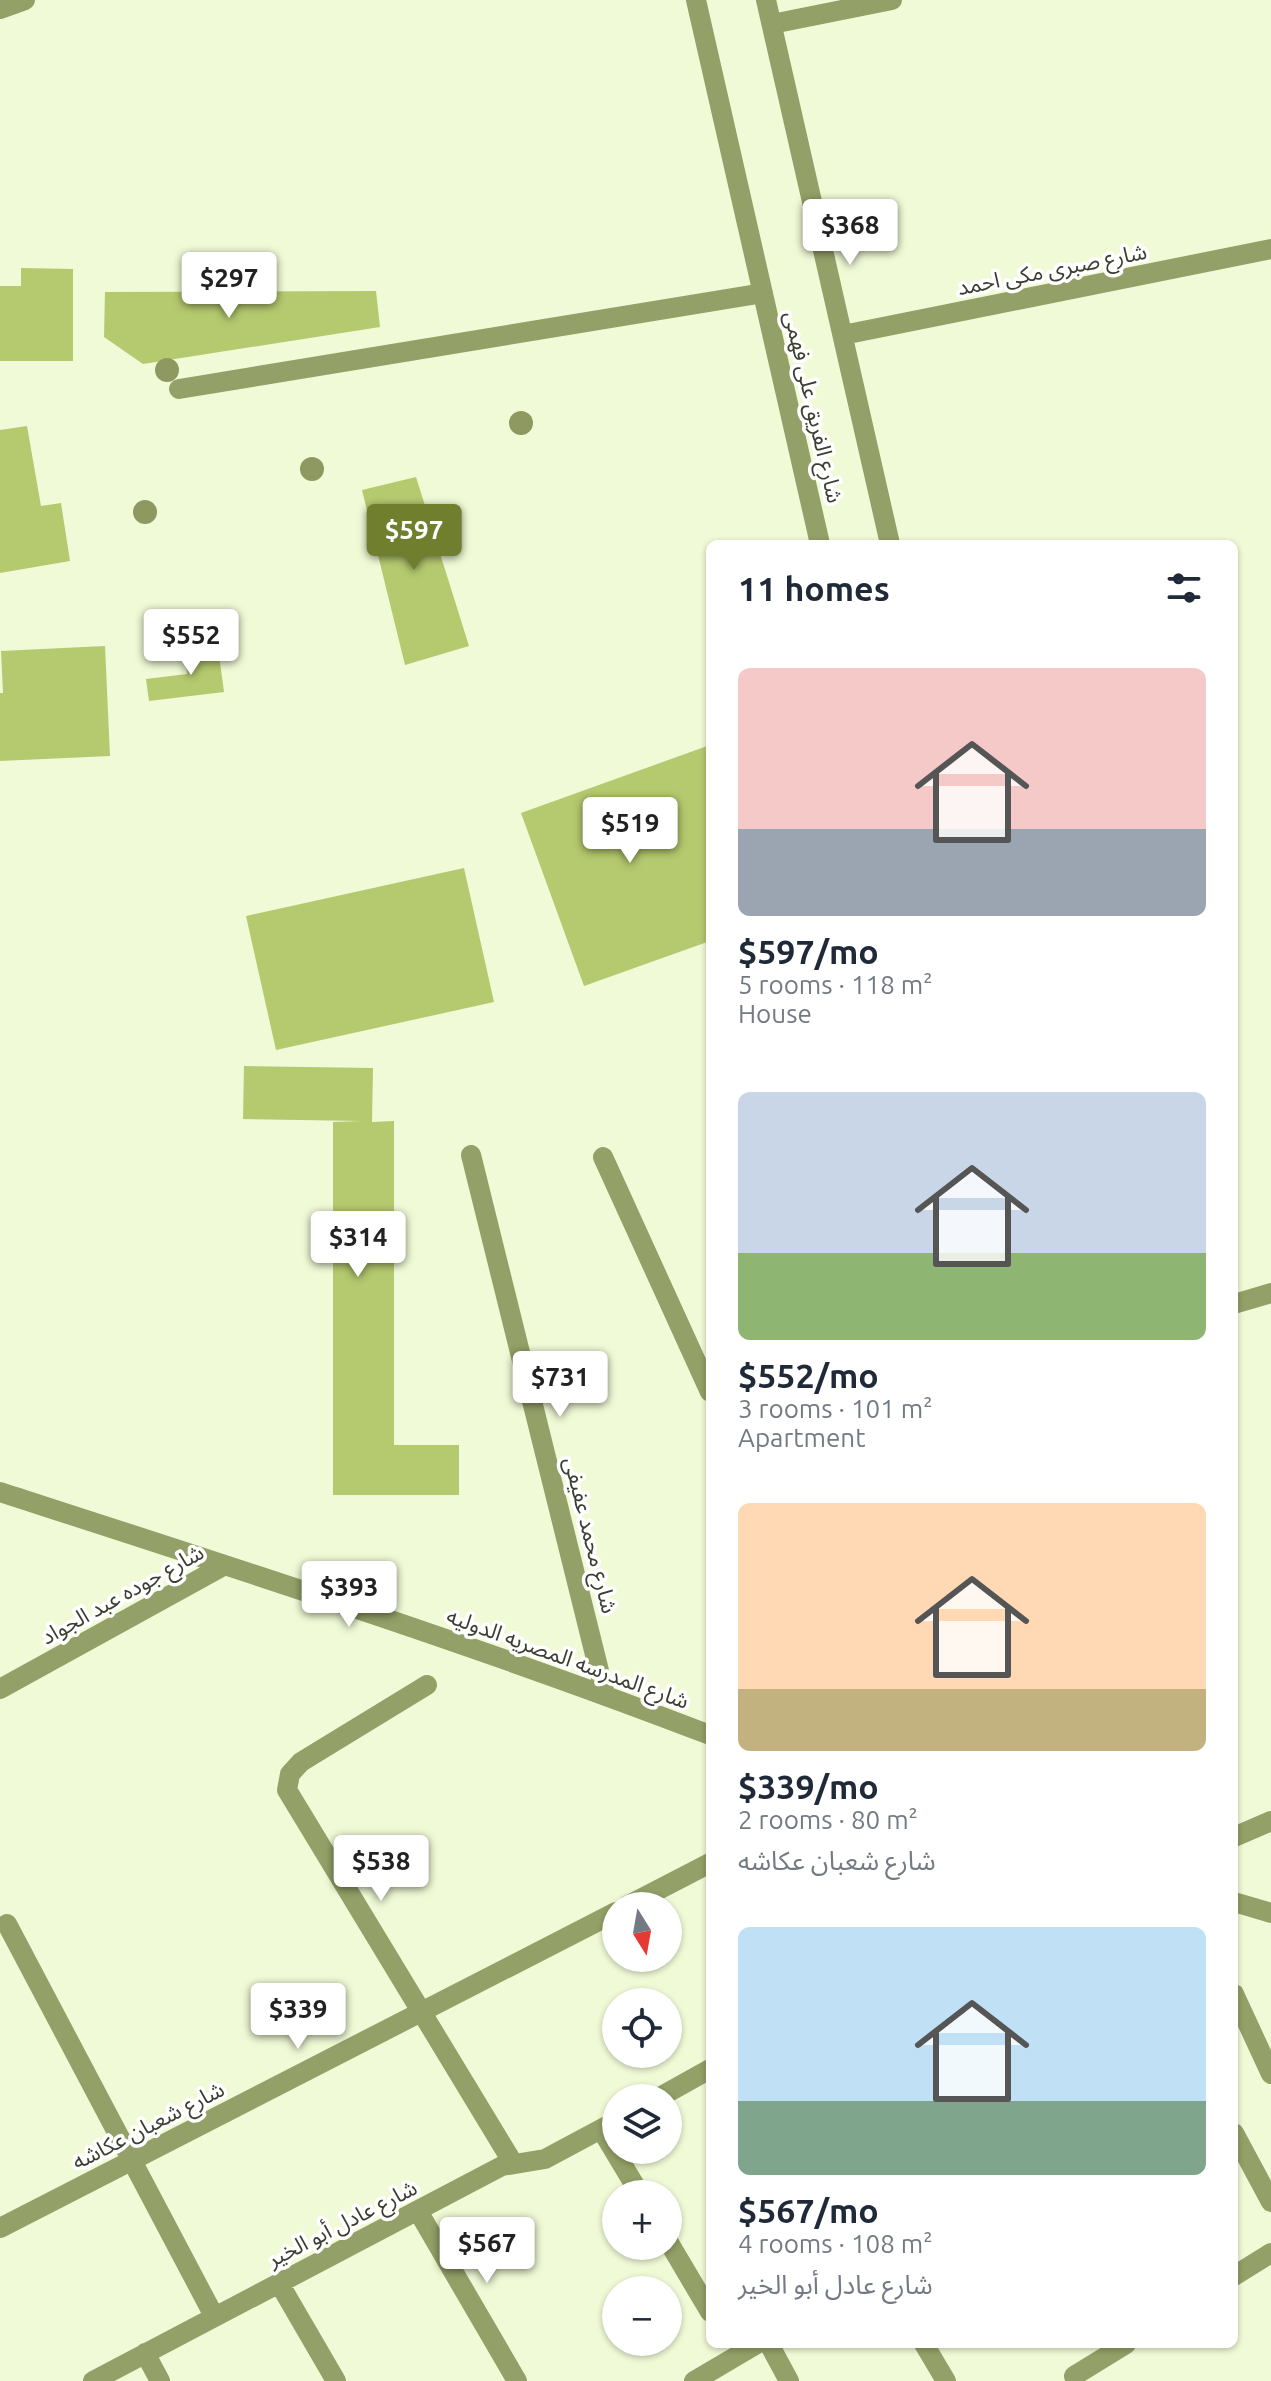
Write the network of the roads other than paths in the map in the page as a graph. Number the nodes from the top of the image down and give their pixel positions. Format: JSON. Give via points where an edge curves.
{"nodes":[{"id":1,"x":25,"y":0,"type":"edge"},
{"id":2,"x":696,"y":0,"type":"edge"},
{"id":3,"x":766,"y":0,"type":"edge"},
{"id":4,"x":892,"y":0,"type":"edge"},
{"id":5,"x":0,"y":9,"type":"edge"},
{"id":6,"x":772,"y":24,"type":"junction"},
{"id":7,"x":1271,"y":249,"type":"edge"},
{"id":8,"x":763,"y":293,"type":"junction"},
{"id":9,"x":843,"y":335,"type":"junction"},
{"id":10,"x":179,"y":389,"type":"dead end"},
{"id":11,"x":819,"y":540,"type":"edge"},
{"id":12,"x":889,"y":540,"type":"edge"},
{"id":13,"x":471,"y":1155,"type":"dead end"},
{"id":14,"x":603,"y":1157,"type":"dead end"},
{"id":15,"x":1271,"y":1293,"type":"edge"},
{"id":16,"x":1238,"y":1303,"type":"edge"},
{"id":17,"x":706,"y":1383,"type":"edge"},
{"id":18,"x":0,"y":1492,"type":"edge"},
{"id":19,"x":225,"y":1565,"type":"junction"},
{"id":20,"x":427,"y":1685,"type":"dead end"},
{"id":21,"x":0,"y":1689,"type":"edge"},
{"id":22,"x":605,"y":1695,"type":"junction"},
{"id":23,"x":706,"y":1733,"type":"edge"},
{"id":24,"x":1271,"y":1821,"type":"edge"},
{"id":25,"x":1238,"y":1835,"type":"edge"},
{"id":26,"x":706,"y":1865,"type":"edge"},
{"id":27,"x":654,"y":1892,"type":"edge"},
{"id":28,"x":1238,"y":1903,"type":"edge"},
{"id":29,"x":1271,"y":1913,"type":"edge"},
{"id":30,"x":602,"y":1919,"type":"edge"},
{"id":31,"x":7,"y":1924,"type":"dead end"},
{"id":32,"x":1238,"y":2003,"type":"edge"},
{"id":33,"x":421,"y":2012,"type":"junction"},
{"id":34,"x":706,"y":2071,"type":"edge"},
{"id":35,"x":1271,"y":2074,"type":"edge"},
{"id":36,"x":682,"y":2085,"type":"edge"},
{"id":37,"x":602,"y":2129,"type":"edge"},
{"id":38,"x":1238,"y":2140,"type":"edge"},
{"id":39,"x":132,"y":2160,"type":"junction"},
{"id":40,"x":513,"y":2163,"type":"junction"},
{"id":41,"x":1271,"y":2202,"type":"edge"},
{"id":42,"x":418,"y":2211,"type":"junction"},
{"id":43,"x":0,"y":2228,"type":"edge"},
{"id":44,"x":1271,"y":2253,"type":"edge"},
{"id":45,"x":679,"y":2260,"type":"edge"},
{"id":46,"x":1238,"y":2274,"type":"edge"},
{"id":47,"x":279,"y":2283,"type":"junction"},
{"id":48,"x":706,"y":2305,"type":"edge"},
{"id":49,"x":214,"y":2316,"type":"junction"},
{"id":50,"x":771,"y":2348,"type":"edge"},
{"id":51,"x":926,"y":2348,"type":"edge"},
{"id":52,"x":1120,"y":2348,"type":"edge"},
{"id":53,"x":732,"y":2350,"type":"edge"},
{"id":54,"x":145,"y":2353,"type":"junction"},
{"id":55,"x":1074,"y":2376,"type":"dead end"},
{"id":56,"x":93,"y":2381,"type":"edge"},
{"id":57,"x":160,"y":2381,"type":"edge"},
{"id":58,"x":336,"y":2381,"type":"edge"},
{"id":59,"x":517,"y":2381,"type":"edge"},
{"id":60,"x":694,"y":2381,"type":"edge"},
{"id":61,"x":789,"y":2381,"type":"edge"},
{"id":62,"x":946,"y":2381,"type":"edge"}],
"edges":[{"from":1,"to":5,"type":"street"},
{"from":2,"to":8,"type":"street","name":"شارع الفريق على فهمى"},
{"from":3,"to":6,"type":"street","name":"شارع الفريق على فهمى"},
{"from":4,"to":6,"type":"street"},
{"from":6,"to":9,"type":"street","name":"شارع الفريق على فهمى"},
{"from":7,"to":9,"type":"street","name":"شارع صبرى مكى احمد"},
{"from":8,"to":10,"type":"street"},
{"from":8,"to":11,"type":"street","name":"شارع الفريق على فهمى"},
{"from":9,"to":12,"type":"street","name":"شارع الفريق على فهمى"},
{"from":13,"to":22,"type":"street","name":"شارع محمد عفيفى"},
{"from":14,"to":17,"type":"street"},
{"from":15,"to":16,"type":"street"},
{"from":18,"to":19,"type":"street","name":"شارع المدرسه المصريه الدوليه"},
{"from":19,"to":21,"type":"street","name":"شارع جوده عبد الجواد"},
{"from":19,"to":22,"type":"street","name":"شارع المدرسه المصريه الدوليه"},
{"from":20,"to":33,"type":"street","via":[[301,1762],[290,1774],[287,1790]]},
{"from":22,"to":23,"type":"street","name":"شارع المدرسه المصريه الدوليه"},
{"from":24,"to":25,"type":"street"},
{"from":26,"to":27,"type":"street"},
{"from":28,"to":29,"type":"street"},
{"from":30,"to":33,"type":"street","name":"شارع شعبان عكاشه"},
{"from":31,"to":39,"type":"street"},
{"from":32,"to":35,"type":"street"},
{"from":33,"to":39,"type":"street","name":"شارع شعبان عكاشه"},
{"from":33,"to":40,"type":"street"},
{"from":34,"to":36,"type":"street"},
{"from":37,"to":40,"type":"street","name":"شارع عادل أبو الخير","via":[[545,2159]]},
{"from":38,"to":41,"type":"street"},
{"from":39,"to":43,"type":"street","name":"شارع شعبان عكاشه"},
{"from":39,"to":49,"type":"street"},
{"from":40,"to":42,"type":"street","name":"شارع عادل أبو الخير"},
{"from":42,"to":47,"type":"street","name":"شارع عادل أبو الخير"},
{"from":42,"to":59,"type":"street"},
{"from":44,"to":46,"type":"street"},
{"from":45,"to":48,"type":"street"},
{"from":47,"to":49,"type":"street","name":"شارع عادل أبو الخير"},
{"from":47,"to":58,"type":"street"},
{"from":49,"to":54,"type":"street","name":"شارع عادل أبو الخير"},
{"from":50,"to":61,"type":"street"},
{"from":51,"to":62,"type":"street"},
{"from":52,"to":55,"type":"street"},
{"from":53,"to":60,"type":"street"},
{"from":54,"to":56,"type":"street","name":"شارع عادل أبو الخير"},
{"from":54,"to":57,"type":"street"}]}
